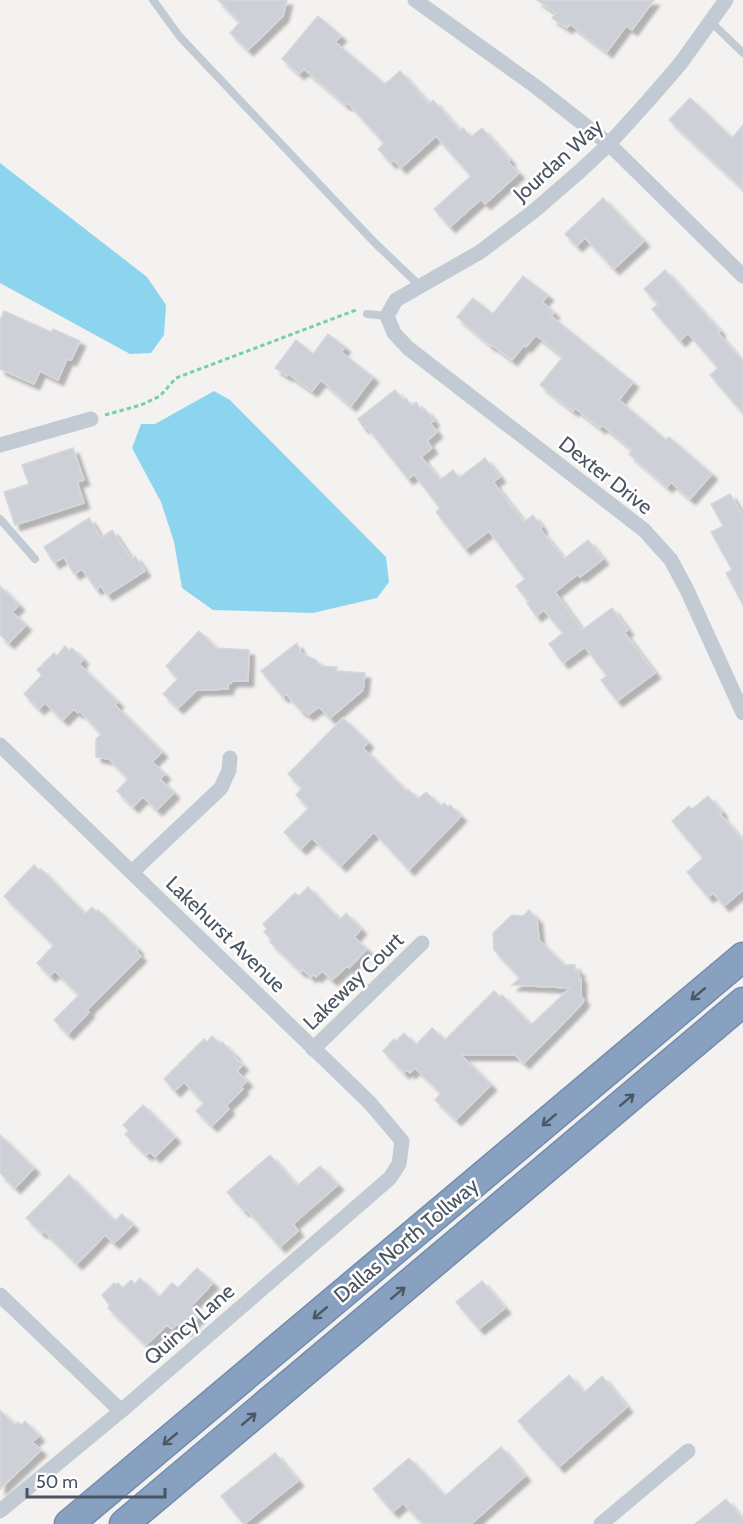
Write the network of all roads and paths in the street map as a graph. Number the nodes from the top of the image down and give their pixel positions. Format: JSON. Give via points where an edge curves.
{"nodes":[{"id":1,"x":153,"y":0,"type":"edge"},
{"id":2,"x":415,"y":0,"type":"edge"},
{"id":3,"x":726,"y":0,"type":"edge"},
{"id":4,"x":711,"y":22,"type":"junction"},
{"id":5,"x":743,"y":52,"type":"edge"},
{"id":6,"x":609,"y":144,"type":"junction"},
{"id":7,"x":743,"y":276,"type":"edge"},
{"id":8,"x":420,"y":286,"type":"junction"},
{"id":9,"x":367,"y":314,"type":"joint"},
{"id":10,"x":387,"y":316,"type":"junction"},
{"id":11,"x":119,"y":411,"type":"dead end"},
{"id":12,"x":91,"y":419,"type":"dead end"},
{"id":13,"x":0,"y":445,"type":"edge"},
{"id":14,"x":0,"y":519,"type":"edge"},
{"id":15,"x":35,"y":559,"type":"dead end"},
{"id":16,"x":743,"y":714,"type":"edge"},
{"id":17,"x":0,"y":745,"type":"edge"},
{"id":18,"x":230,"y":758,"type":"dead end"},
{"id":19,"x":132,"y":872,"type":"junction"},
{"id":20,"x":422,"y":943,"type":"dead end"},
{"id":21,"x":743,"y":957,"type":"edge"},
{"id":22,"x":743,"y":1002,"type":"edge"},
{"id":23,"x":313,"y":1048,"type":"junction"},
{"id":24,"x":399,"y":1164,"type":"joint"},
{"id":25,"x":0,"y":1295,"type":"edge"},
{"id":26,"x":121,"y":1411,"type":"junction"},
{"id":27,"x":688,"y":1451,"type":"dead end"},
{"id":28,"x":0,"y":1511,"type":"edge"},
{"id":29,"x":69,"y":1524,"type":"edge"},
{"id":30,"x":124,"y":1524,"type":"edge"},
{"id":31,"x":601,"y":1524,"type":"edge"}],
"edges":[{"from":1,"to":8,"type":"lane","via":[[180,37]]},
{"from":2,"to":6,"type":"street"},
{"from":3,"to":4,"type":"street","name":"Jourdan Way"},
{"from":4,"to":5,"type":"lane"},
{"from":4,"to":6,"type":"street","name":"Jourdan Way"},
{"from":6,"to":7,"type":"street"},
{"from":6,"to":8,"type":"street","name":"Jourdan Way","via":[[534,211],[480,252]]},
{"from":8,"to":10,"type":"street","name":"Jourdan Way","via":[[396,300]]},
{"from":9,"to":10,"type":"lane"},
{"from":9,"to":11,"type":"path","via":[[362,308],[176,378],[160,396]]},
{"from":10,"to":16,"type":"street","name":"Dexter Drive","via":[[394,333],[408,348],[644,530],[671,560]]},
{"from":12,"to":13,"type":"street"},
{"from":14,"to":15,"type":"lane"},
{"from":17,"to":19,"type":"street","name":"Lakehurst Avenue"},
{"from":18,"to":19,"type":"street","via":[[221,788]]},
{"from":19,"to":23,"type":"street","name":"Lakehurst Avenue"},
{"from":20,"to":23,"type":"street","name":"Lakeway Court"},
{"from":21,"to":29,"type":"highway","name":"Dallas North Tollway","one_way":true},
{"from":30,"to":22,"type":"highway","name":"Dallas North Tollway","one_way":true},
{"from":23,"to":24,"type":"street","name":"Lakehurst Avenue","via":[[370,1103],[402,1141]]},
{"from":24,"to":26,"type":"street","name":"Quincy Lane","via":[[390,1178]]},
{"from":25,"to":26,"type":"street"},
{"from":26,"to":28,"type":"street","name":"Quincy Lane"},
{"from":27,"to":31,"type":"street"}]}
